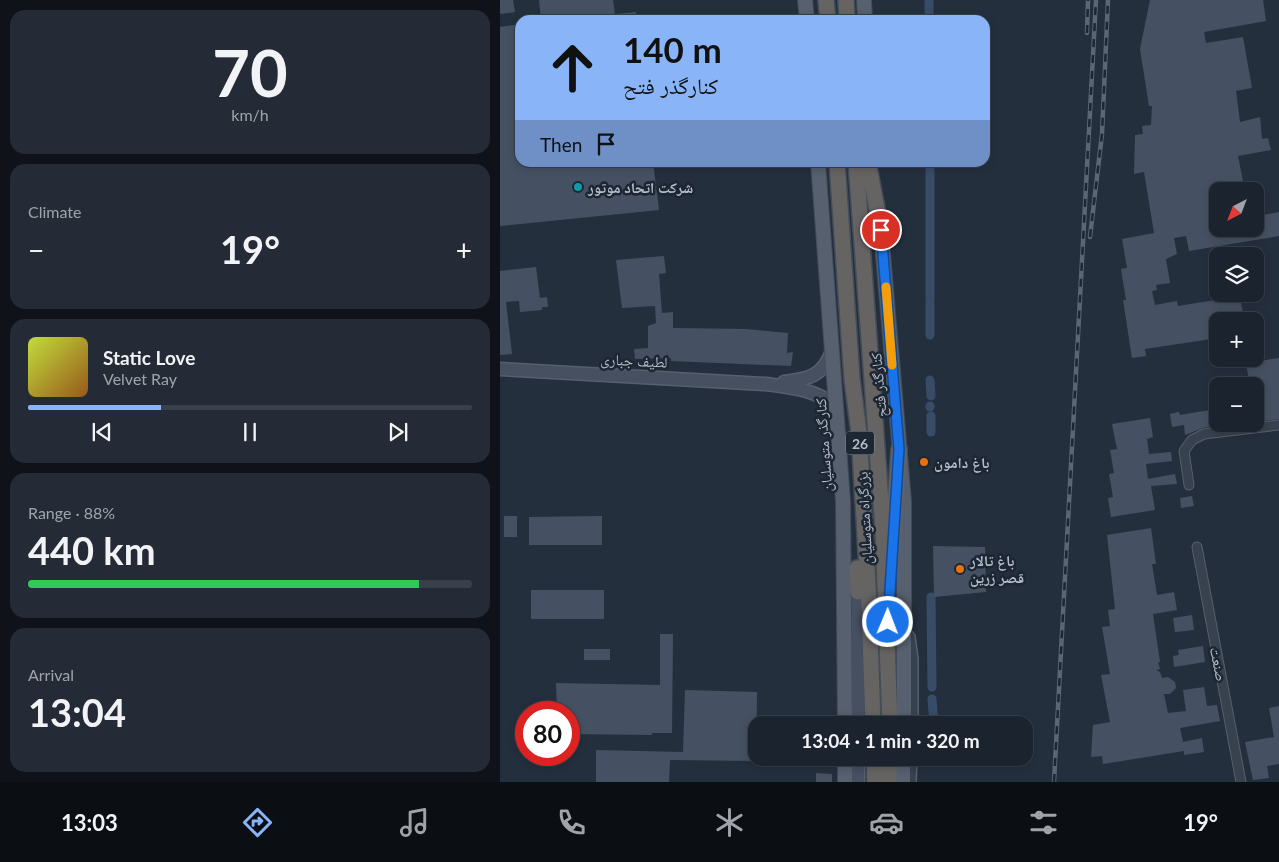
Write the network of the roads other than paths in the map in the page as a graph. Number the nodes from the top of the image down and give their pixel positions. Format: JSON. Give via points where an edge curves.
{"nodes":[{"id":1,"x":805,"y":0,"type":"edge"},
{"id":2,"x":826,"y":0,"type":"edge"},
{"id":3,"x":846,"y":0,"type":"edge"},
{"id":4,"x":864,"y":0,"type":"edge"},
{"id":5,"x":806,"y":15,"type":"edge"},
{"id":6,"x":828,"y":15,"type":"edge"},
{"id":7,"x":847,"y":15,"type":"edge"},
{"id":8,"x":865,"y":15,"type":"edge"},
{"id":9,"x":818,"y":167,"type":"edge"},
{"id":10,"x":837,"y":167,"type":"edge"},
{"id":11,"x":856,"y":167,"type":"edge"},
{"id":12,"x":869,"y":167,"type":"edge"},
{"id":13,"x":876,"y":167,"type":"edge"},
{"id":14,"x":881,"y":230,"type":"junction"},
{"id":15,"x":833,"y":346,"type":"junction"},
{"id":16,"x":500,"y":369,"type":"edge"},
{"id":17,"x":852,"y":379,"type":"junction"},
{"id":18,"x":766,"y":384,"type":"junction"},
{"id":19,"x":836,"y":406,"type":"junction"},
{"id":20,"x":1279,"y":425,"type":"edge"},
{"id":21,"x":899,"y":449,"type":"junction"},
{"id":22,"x":1189,"y":485,"type":"dead end"},
{"id":23,"x":1197,"y":547,"type":"dead end"},
{"id":24,"x":858,"y":592,"type":"joint"},
{"id":25,"x":887,"y":606,"type":"junction"},
{"id":26,"x":906,"y":615,"type":"junction"},
{"id":27,"x":845,"y":716,"type":"edge"},
{"id":28,"x":858,"y":716,"type":"edge"},
{"id":29,"x":873,"y":716,"type":"edge"},
{"id":30,"x":890,"y":716,"type":"edge"},
{"id":31,"x":904,"y":716,"type":"edge"},
{"id":32,"x":912,"y":716,"type":"edge"},
{"id":33,"x":845,"y":766,"type":"edge"},
{"id":34,"x":858,"y":766,"type":"edge"},
{"id":35,"x":874,"y":766,"type":"edge"},
{"id":36,"x":893,"y":766,"type":"edge"},
{"id":37,"x":902,"y":766,"type":"edge"},
{"id":38,"x":908,"y":766,"type":"edge"},
{"id":39,"x":901,"y":781,"type":"edge"},
{"id":40,"x":845,"y":782,"type":"edge"},
{"id":41,"x":858,"y":782,"type":"edge"},
{"id":42,"x":875,"y":782,"type":"edge"},
{"id":43,"x":1241,"y":782,"type":"edge"}],
"edges":[{"from":1,"to":5,"type":"main road"},
{"from":2,"to":6,"type":"highway"},
{"from":3,"to":7,"type":"highway"},
{"from":4,"to":8,"type":"main road"},
{"from":9,"to":15,"type":"main road","name":"کنارگذر متوسلیان"},
{"from":10,"to":17,"type":"highway","name":"بزرگراه متوسلیان","number":"26"},
{"from":11,"to":25,"type":"highway","name":"بزرگراه متوسلیان","number":"26"},
{"from":12,"to":14,"type":"highway"},
{"from":13,"to":14,"type":"main road","name":"کنارگذر فتح"},
{"from":14,"to":21,"type":"main road","name":"کنارگذر فتح"},
{"from":15,"to":18,"type":"main road","via":[[828,363],[812,377]]},
{"from":15,"to":19,"type":"main road","name":"کنارگذر متوسلیان"},
{"from":16,"to":18,"type":"main road","name":"لطیف جباری"},
{"from":17,"to":24,"type":"highway","via":[[849,406]]},
{"from":17,"to":29,"type":"highway","name":"بزرگراه متوسلیان","number":"26","via":[[859,433]]},
{"from":18,"to":19,"type":"main road","via":[[820,394]]},
{"from":19,"to":27,"type":"main road","name":"کنارگذر متوسلیان","via":[[843,501]]},
{"from":20,"to":22,"type":"street","via":[[1204,434],[1192,440],[1184,451]]},
{"from":21,"to":25,"type":"highway"},
{"from":21,"to":26,"type":"main road","name":"کنارگذر فتح","via":[[904,501]]},
{"from":23,"to":43,"type":"street","name":"صنعت"},
{"from":24,"to":28,"type":"main road"},
{"from":25,"to":30,"type":"highway","name":"بزرگراه متوسلیان","number":"26"},
{"from":26,"to":31,"type":"main road","name":"کنارگذر فتح"},
{"from":26,"to":32,"type":"street","via":[[912,659]]},
{"from":33,"to":40,"type":"main road"},
{"from":34,"to":41,"type":"main road"},
{"from":35,"to":42,"type":"highway"},
{"from":36,"to":39,"type":"highway"},
{"from":37,"to":39,"type":"main road"},
{"from":38,"to":39,"type":"street"}]}
